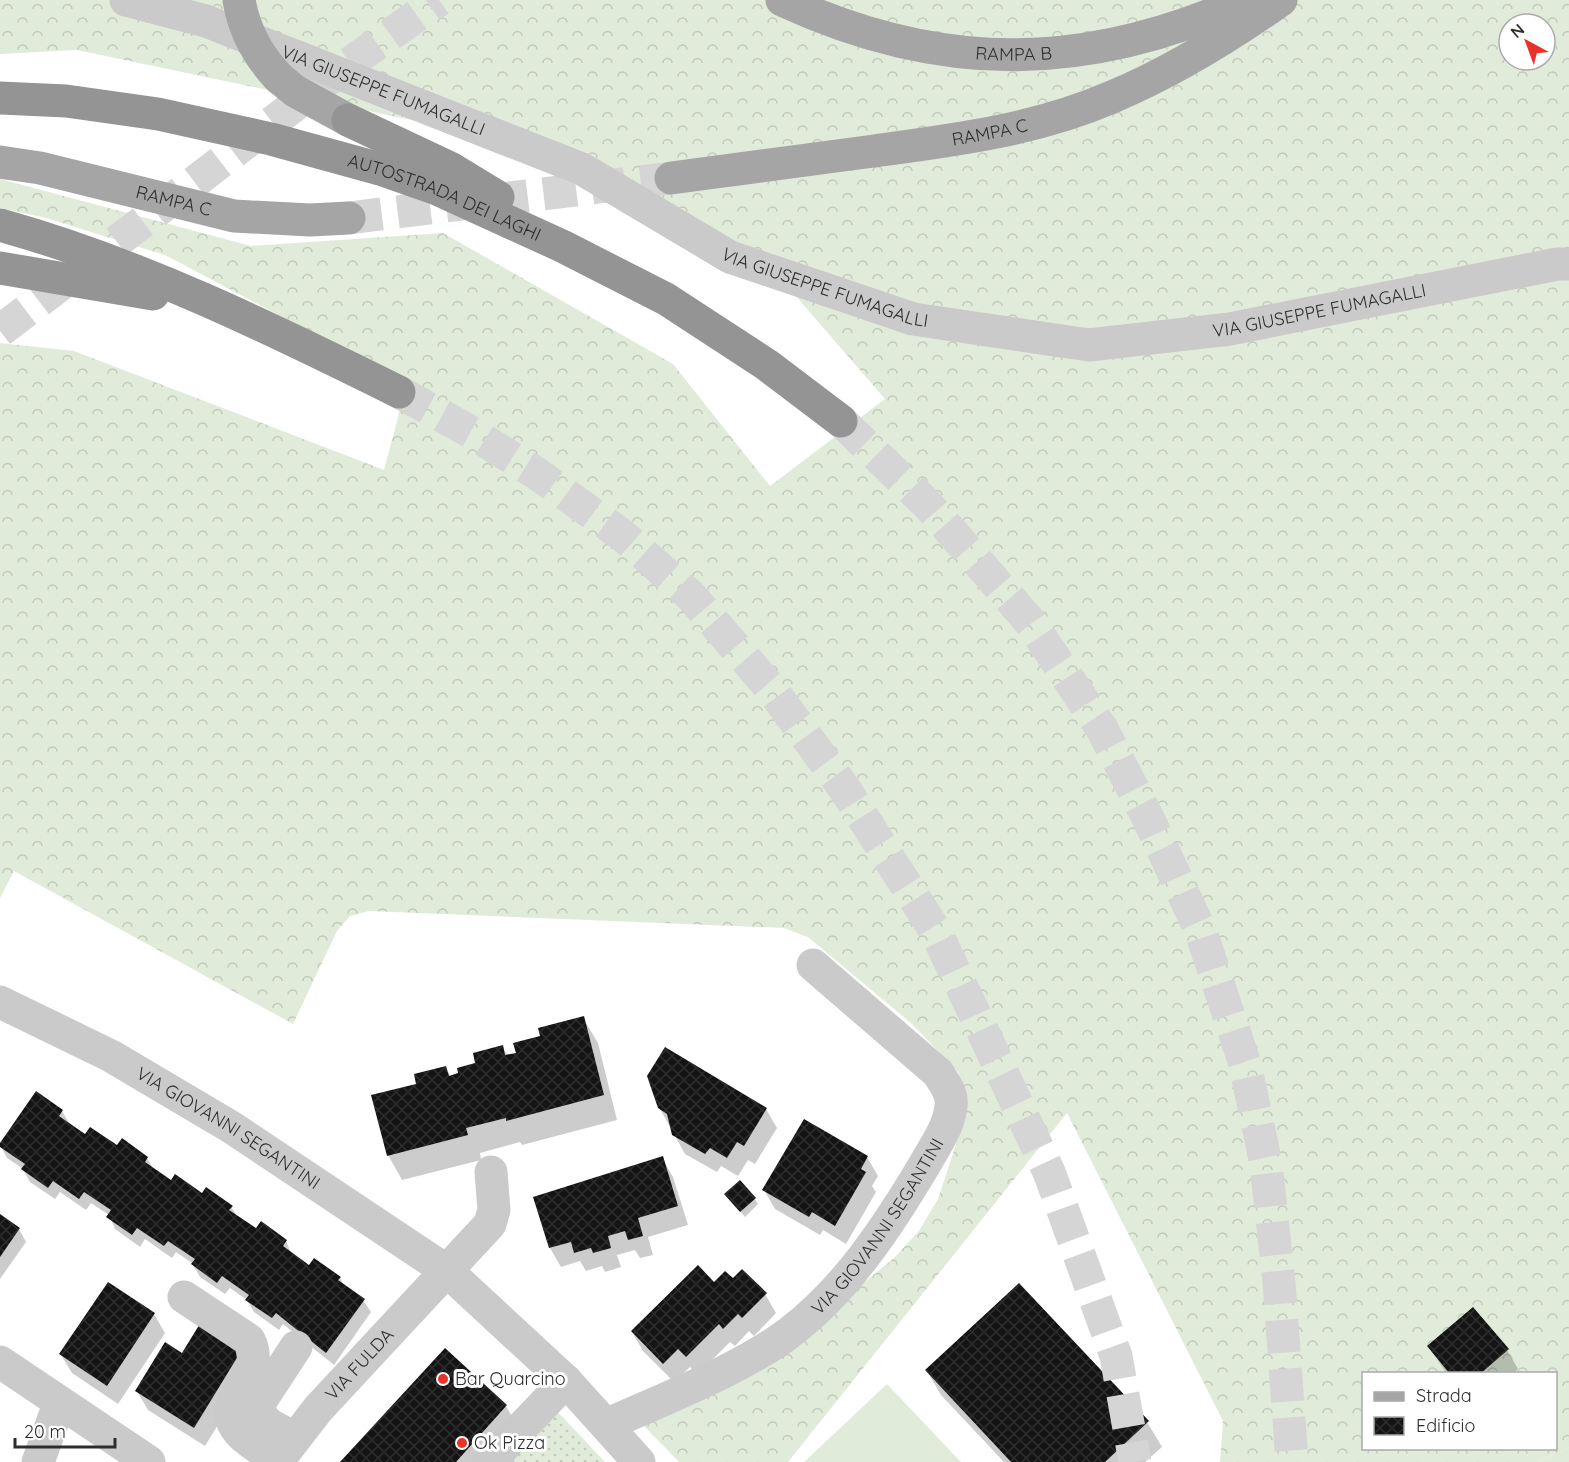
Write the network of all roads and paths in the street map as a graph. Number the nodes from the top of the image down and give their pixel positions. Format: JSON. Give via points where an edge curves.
{"nodes":[{"id":1,"x":126,"y":0,"type":"edge"},
{"id":2,"x":238,"y":0,"type":"edge"},
{"id":3,"x":782,"y":0,"type":"edge"},
{"id":4,"x":1281,"y":0,"type":"edge"},
{"id":5,"x":1236,"y":2,"type":"edge"},
{"id":6,"x":0,"y":98,"type":"edge"},
{"id":7,"x":348,"y":120,"type":"joint"},
{"id":8,"x":0,"y":162,"type":"edge"},
{"id":9,"x":671,"y":178,"type":"tunnel mouth"},
{"id":10,"x":349,"y":218,"type":"tunnel mouth"},
{"id":11,"x":0,"y":225,"type":"edge"},
{"id":12,"x":1569,"y":264,"type":"edge"},
{"id":13,"x":0,"y":268,"type":"edge"},
{"id":14,"x":666,"y":299,"type":"junction"},
{"id":15,"x":234,"y":313,"type":"junction"},
{"id":16,"x":399,"y":392,"type":"tunnel mouth"},
{"id":17,"x":841,"y":421,"type":"tunnel mouth"},
{"id":18,"x":813,"y":965,"type":"dead end"},
{"id":19,"x":0,"y":1002,"type":"edge"},
{"id":20,"x":491,"y":1172,"type":"dead end"},
{"id":21,"x":447,"y":1271,"type":"junction"},
{"id":22,"x":184,"y":1297,"type":"dead end"},
{"id":23,"x":296,"y":1347,"type":"dead end"},
{"id":24,"x":0,"y":1362,"type":"edge"},
{"id":25,"x":566,"y":1381,"type":"junction"},
{"id":26,"x":59,"y":1404,"type":"junction"},
{"id":27,"x":606,"y":1425,"type":"junction"},
{"id":28,"x":283,"y":1453,"type":"edge"},
{"id":29,"x":38,"y":1462,"type":"edge"},
{"id":30,"x":149,"y":1462,"type":"edge"},
{"id":31,"x":489,"y":1462,"type":"edge"},
{"id":32,"x":639,"y":1462,"type":"edge"}],
"edges":[{"from":1,"to":12,"type":"street","name":"VIA GIUSEPPE FUMAGALLI","via":[[206,21],[582,169],[730,257],[914,319],[1089,345],[1230,329]]},
{"from":2,"to":7,"type":"main road","bridge":true,"via":[[260,55],[279,78]]},
{"from":3,"to":5,"type":"main road","name":"RAMPA B","via":[[896,42],[939,51],[1014,55],[1054,54],[1157,35]]},
{"from":4,"to":9,"type":"main road","name":"RAMPA C","via":[[1150,80],[1111,98],[1035,123],[968,138]]},
{"from":6,"to":14,"type":"highway","name":"AUTOSTRADA DEI LAGHI","via":[[66,101],[158,114],[272,139],[380,169],[498,215]]},
{"from":7,"to":14,"type":"highway","via":[[452,169]]},
{"from":8,"to":10,"type":"main road","name":"RAMPA C","via":[[40,168],[234,216],[289,220]]},
{"from":11,"to":15,"type":"highway","via":[[173,285]]},
{"from":13,"to":15,"type":"highway","via":[[156,294]]},
{"from":14,"to":17,"type":"highway","name":"AUTOSTRADA DEI LAGHI","via":[[767,364]]},
{"from":15,"to":16,"type":"highway"},
{"from":18,"to":27,"type":"street","name":"VIA GIOVANNI SEGANTINI","via":[[938,1073],[949,1091],[951,1106],[943,1132],[903,1201],[854,1270],[796,1327],[753,1356]]},
{"from":19,"to":21,"type":"street","name":"VIA GIOVANNI SEGANTINI","via":[[111,1056],[231,1126]]},
{"from":20,"to":21,"type":"street","via":[[494,1210],[490,1224]]},
{"from":21,"to":25,"type":"street","name":"VIA GIOVANNI SEGANTINI"},
{"from":21,"to":28,"type":"street","name":"VIA FULDA"},
{"from":22,"to":28,"type":"street","via":[[249,1340],[254,1349],[253,1362],[232,1403],[232,1424],[252,1446]]},
{"from":23,"to":28,"type":"street","via":[[258,1411]]},
{"from":24,"to":26,"type":"street"},
{"from":25,"to":27,"type":"street","name":"VIA GIOVANNI SEGANTINI"},
{"from":25,"to":31,"type":"street"},
{"from":26,"to":29,"type":"street"},
{"from":26,"to":30,"type":"street"},
{"from":27,"to":32,"type":"street","name":"VIA GIOVANNI SEGANTINI"}]}
